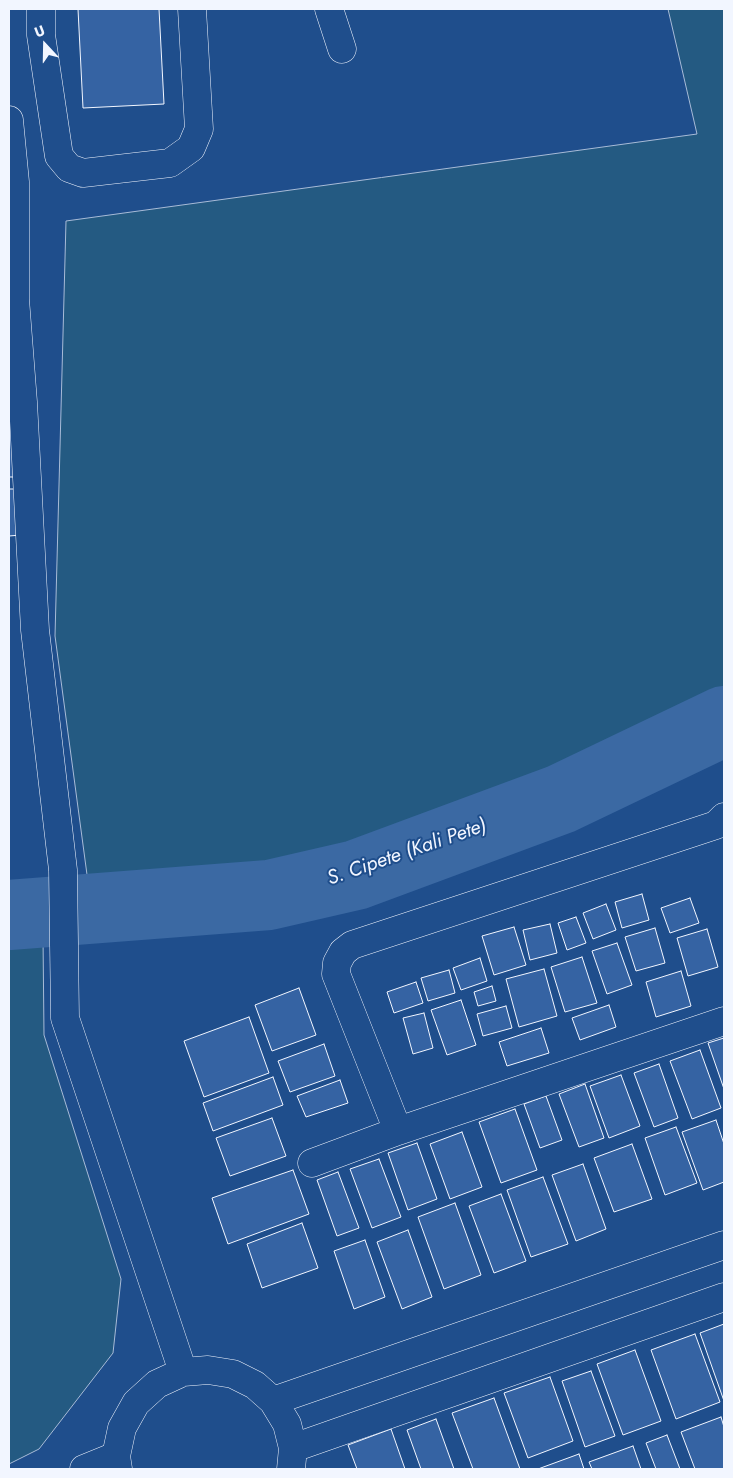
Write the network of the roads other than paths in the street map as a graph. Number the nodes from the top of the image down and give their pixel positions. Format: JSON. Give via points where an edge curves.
{"nodes":[{"id":1,"x":41,"y":9,"type":"edge"},
{"id":2,"x":192,"y":9,"type":"edge"},
{"id":3,"x":329,"y":9,"type":"edge"},
{"id":4,"x":342,"y":49,"type":"dead end"},
{"id":5,"x":9,"y":120,"type":"edge"},
{"id":6,"x":12,"y":300,"type":"edge"},
{"id":7,"x":721,"y":829,"type":"edge"},
{"id":8,"x":724,"y":1021,"type":"edge"},
{"id":9,"x":398,"y":1131,"type":"junction"},
{"id":10,"x":312,"y":1163,"type":"dead end"},
{"id":11,"x":724,"y":1245,"type":"edge"},
{"id":12,"x":724,"y":1298,"type":"edge"},
{"id":13,"x":183,"y":1372,"type":"junction"},
{"id":14,"x":274,"y":1401,"type":"junction"},
{"id":15,"x":292,"y":1459,"type":"edge"},
{"id":16,"x":117,"y":1463,"type":"edge"},
{"id":17,"x":84,"y":1469,"type":"edge"}],
"edges":[{"from":1,"to":2,"type":"street","via":[[41,35],[59,156],[69,168],[82,173],[170,163],[191,148],[199,129]]},
{"from":3,"to":4,"type":"street"},
{"from":5,"to":6,"type":"street","via":[[15,182]]},
{"from":6,"to":13,"type":"street","via":[[23,402],[35,630],[63,870],[65,1018]]},
{"from":7,"to":9,"type":"street","via":[[352,945],[343,952],[336,974]]},
{"from":8,"to":9,"type":"street"},
{"from":9,"to":10,"type":"street"},
{"from":11,"to":14,"type":"street"},
{"from":12,"to":15,"type":"street"},
{"from":13,"to":14,"type":"street","via":[[208,1370],[232,1374],[255,1385]]},
{"from":13,"to":16,"type":"street","via":[[157,1384],[136,1403],[122,1428]]},
{"from":14,"to":15,"type":"street","via":[[287,1424]]},
{"from":16,"to":17,"type":"street"}]}
